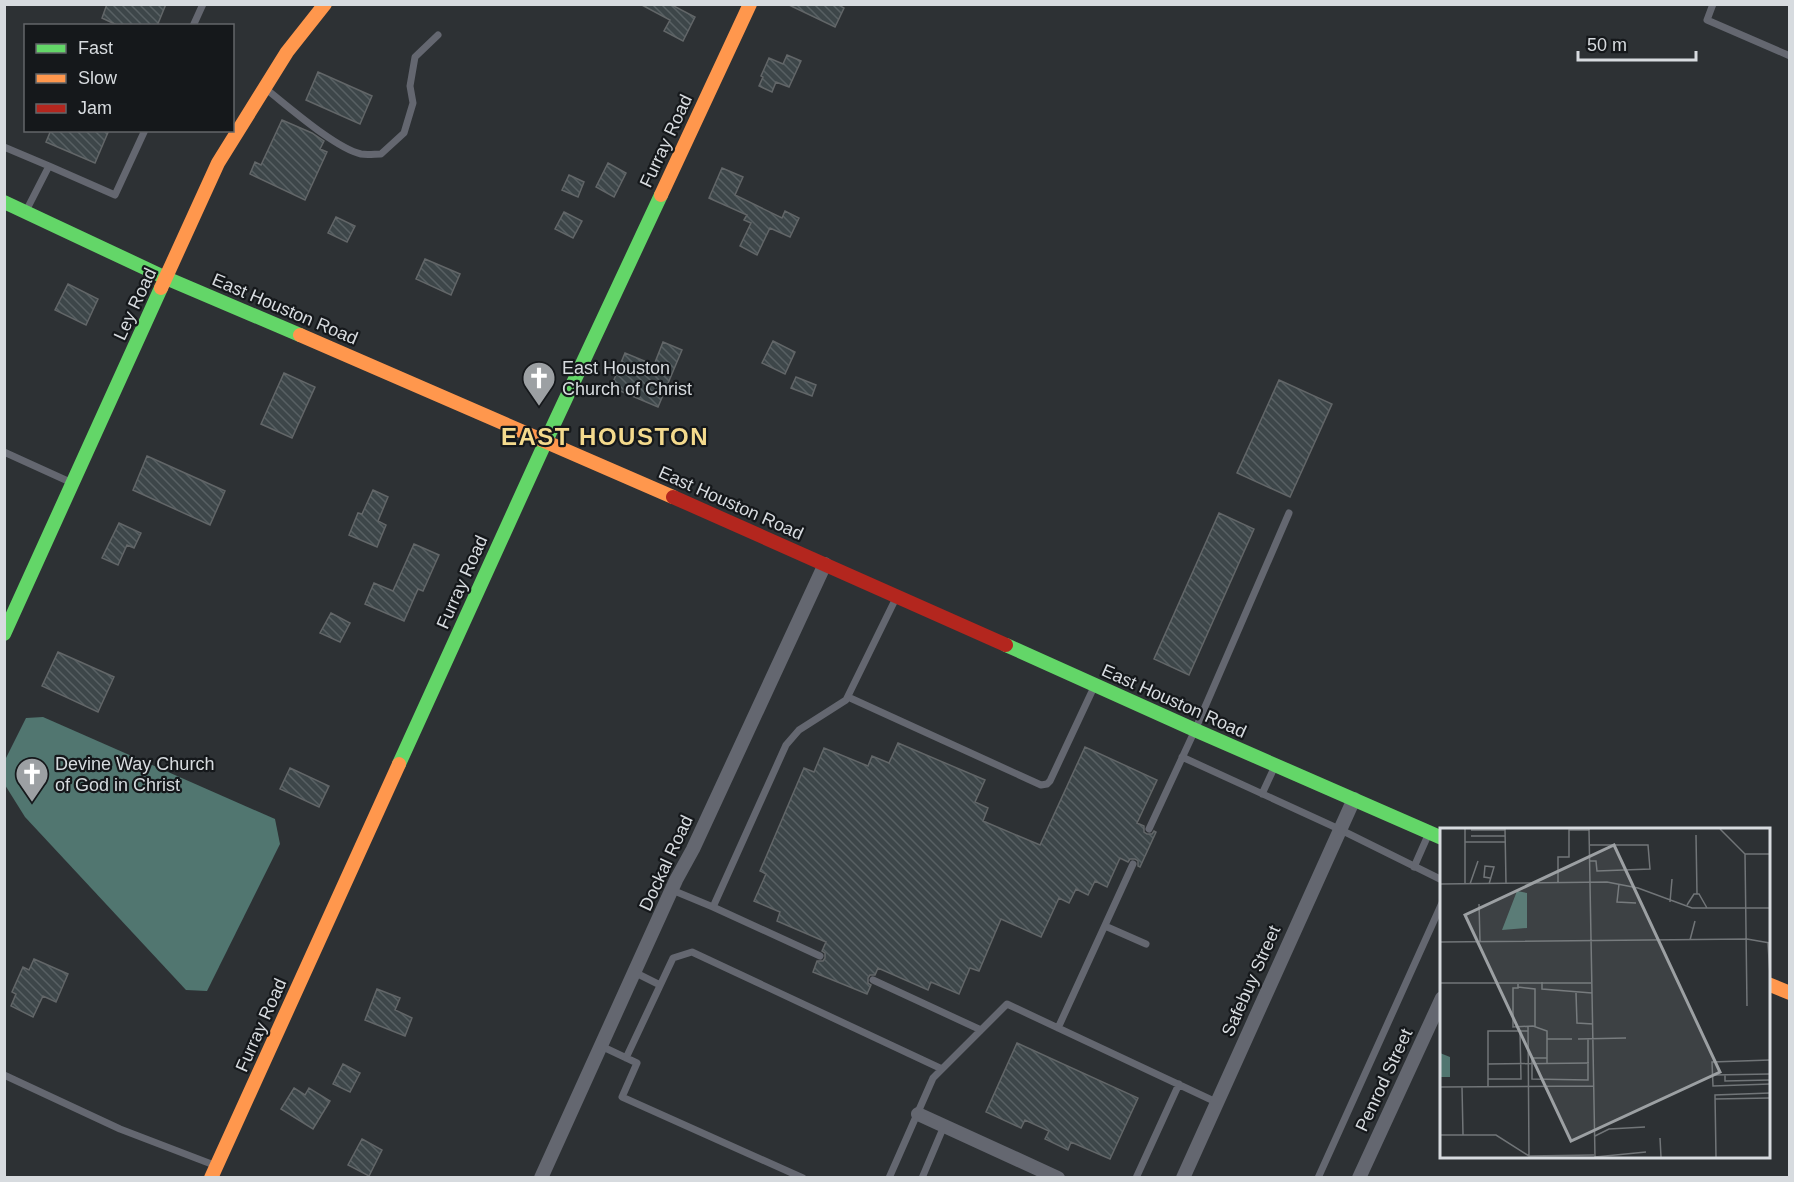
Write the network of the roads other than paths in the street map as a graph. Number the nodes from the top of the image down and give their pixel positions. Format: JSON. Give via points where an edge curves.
{"nodes":[{"id":1,"x":203,"y":4,"type":"edge"},
{"id":2,"x":325,"y":4,"type":"edge"},
{"id":3,"x":750,"y":4,"type":"edge"},
{"id":4,"x":1713,"y":4,"type":"edge"},
{"id":5,"x":194,"y":24,"type":"edge"},
{"id":6,"x":438,"y":35,"type":"dead end"},
{"id":7,"x":1790,"y":56,"type":"edge"},
{"id":8,"x":264,"y":88,"type":"junction"},
{"id":9,"x":144,"y":132,"type":"edge"},
{"id":10,"x":4,"y":147,"type":"edge"},
{"id":11,"x":49,"y":166,"type":"junction"},
{"id":12,"x":4,"y":202,"type":"edge"},
{"id":13,"x":26,"y":212,"type":"junction"},
{"id":14,"x":166,"y":278,"type":"junction"},
{"id":15,"x":546,"y":441,"type":"junction"},
{"id":16,"x":4,"y":452,"type":"edge"},
{"id":17,"x":73,"y":483,"type":"junction"},
{"id":18,"x":1289,"y":513,"type":"dead end"},
{"id":19,"x":825,"y":564,"type":"junction"},
{"id":20,"x":897,"y":596,"type":"junction"},
{"id":21,"x":4,"y":634,"type":"edge"},
{"id":22,"x":1095,"y":685,"type":"junction"},
{"id":23,"x":848,"y":697,"type":"junction"},
{"id":24,"x":1195,"y":730,"type":"junction"},
{"id":25,"x":1182,"y":757,"type":"junction"},
{"id":26,"x":1275,"y":765,"type":"junction"},
{"id":27,"x":1262,"y":794,"type":"junction"},
{"id":28,"x":1354,"y":799,"type":"junction"},
{"id":29,"x":1149,"y":829,"type":"dead end"},
{"id":30,"x":1340,"y":829,"type":"junction"},
{"id":31,"x":1436,"y":835,"type":"edge"},
{"id":32,"x":1133,"y":864,"type":"dead end"},
{"id":33,"x":1414,"y":867,"type":"junction"},
{"id":34,"x":1440,"y":879,"type":"edge"},
{"id":35,"x":672,"y":890,"type":"junction"},
{"id":36,"x":713,"y":907,"type":"junction"},
{"id":37,"x":1440,"y":907,"type":"edge"},
{"id":38,"x":1105,"y":926,"type":"junction"},
{"id":39,"x":1146,"y":944,"type":"dead end"},
{"id":40,"x":820,"y":956,"type":"dead end"},
{"id":41,"x":636,"y":973,"type":"junction"},
{"id":42,"x":873,"y":981,"type":"dead end"},
{"id":43,"x":660,"y":985,"type":"junction"},
{"id":44,"x":1770,"y":985,"type":"edge"},
{"id":45,"x":1790,"y":993,"type":"edge"},
{"id":46,"x":1440,"y":1002,"type":"edge"},
{"id":47,"x":1058,"y":1028,"type":"junction"},
{"id":48,"x":981,"y":1030,"type":"junction"},
{"id":49,"x":601,"y":1046,"type":"junction"},
{"id":50,"x":626,"y":1058,"type":"junction"},
{"id":51,"x":942,"y":1069,"type":"junction"},
{"id":52,"x":4,"y":1074,"type":"edge"},
{"id":53,"x":1179,"y":1084,"type":"junction"},
{"id":54,"x":1216,"y":1102,"type":"junction"},
{"id":55,"x":918,"y":1114,"type":"junction"},
{"id":56,"x":944,"y":1126,"type":"junction"},
{"id":57,"x":214,"y":1172,"type":"edge"},
{"id":58,"x":924,"y":1177,"type":"edge"},
{"id":59,"x":541,"y":1178,"type":"edge"},
{"id":60,"x":803,"y":1178,"type":"edge"},
{"id":61,"x":890,"y":1178,"type":"edge"},
{"id":62,"x":1058,"y":1178,"type":"edge"},
{"id":63,"x":1136,"y":1178,"type":"edge"},
{"id":64,"x":1183,"y":1178,"type":"edge"},
{"id":65,"x":1318,"y":1178,"type":"edge"},
{"id":66,"x":1359,"y":1178,"type":"edge"}],
"edges":[{"from":1,"to":5,"type":"lane"},
{"from":2,"to":8,"type":"street","name":"Ley Road"},
{"from":3,"to":15,"type":"street","name":"Furray Road"},
{"from":4,"to":7,"type":"lane","via":[[1707,20]]},
{"from":6,"to":8,"type":"lane","via":[[415,57],[410,86],[413,103],[404,133],[381,154],[362,154],[331,139]]},
{"from":8,"to":14,"type":"street","name":"Ley Road","via":[[218,164]]},
{"from":9,"to":11,"type":"lane","via":[[115,195]]},
{"from":10,"to":11,"type":"lane"},
{"from":11,"to":13,"type":"lane"},
{"from":12,"to":13,"type":"street","name":"East Houston Road"},
{"from":13,"to":14,"type":"street","name":"East Houston Road"},
{"from":14,"to":15,"type":"street","name":"East Houston Road"},
{"from":14,"to":17,"type":"street","name":"Ley Road"},
{"from":15,"to":19,"type":"street","name":"East Houston Road"},
{"from":15,"to":57,"type":"street","name":"Furray Road"},
{"from":16,"to":17,"type":"lane"},
{"from":17,"to":21,"type":"street","name":"Ley Road"},
{"from":18,"to":24,"type":"lane"},
{"from":19,"to":20,"type":"street","name":"East Houston Road"},
{"from":19,"to":35,"type":"street","name":"Dockal Road"},
{"from":20,"to":22,"type":"street","name":"East Houston Road"},
{"from":20,"to":23,"type":"lane"},
{"from":22,"to":23,"type":"lane","via":[[1050,781],[1041,786]]},
{"from":22,"to":24,"type":"street","name":"East Houston Road"},
{"from":23,"to":36,"type":"lane","via":[[799,730],[786,745]]},
{"from":24,"to":25,"type":"lane"},
{"from":24,"to":26,"type":"street","name":"East Houston Road"},
{"from":25,"to":27,"type":"lane"},
{"from":25,"to":29,"type":"lane"},
{"from":26,"to":27,"type":"lane"},
{"from":26,"to":28,"type":"street","name":"East Houston Road"},
{"from":27,"to":30,"type":"lane"},
{"from":28,"to":30,"type":"street","name":"Safebuy Street"},
{"from":28,"to":31,"type":"street","name":"East Houston Road"},
{"from":30,"to":33,"type":"lane"},
{"from":30,"to":54,"type":"street","name":"Safebuy Street"},
{"from":31,"to":33,"type":"lane"},
{"from":32,"to":38,"type":"lane"},
{"from":33,"to":34,"type":"lane"},
{"from":35,"to":36,"type":"lane"},
{"from":35,"to":41,"type":"street","name":"Dockal Road"},
{"from":36,"to":40,"type":"lane"},
{"from":37,"to":65,"type":"lane"},
{"from":38,"to":39,"type":"lane"},
{"from":38,"to":47,"type":"lane"},
{"from":41,"to":43,"type":"lane"},
{"from":41,"to":49,"type":"street","name":"Dockal Road"},
{"from":42,"to":48,"type":"lane"},
{"from":43,"to":50,"type":"lane"},
{"from":43,"to":51,"type":"lane","via":[[672,958],[692,952]]},
{"from":44,"to":45,"type":"street"},
{"from":46,"to":66,"type":"street","name":"Penrod Street"},
{"from":47,"to":48,"type":"lane","via":[[1007,1004]]},
{"from":47,"to":53,"type":"lane"},
{"from":48,"to":51,"type":"lane"},
{"from":49,"to":50,"type":"lane"},
{"from":49,"to":59,"type":"street","name":"Dockal Road"},
{"from":50,"to":60,"type":"lane","via":[[637,1063],[622,1097]]},
{"from":51,"to":55,"type":"lane","via":[[933,1078]]},
{"from":52,"to":57,"type":"lane"},
{"from":53,"to":54,"type":"lane"},
{"from":53,"to":63,"type":"lane"},
{"from":54,"to":64,"type":"street","name":"Safebuy Street"},
{"from":55,"to":56,"type":"street"},
{"from":55,"to":61,"type":"lane"},
{"from":56,"to":58,"type":"lane"},
{"from":56,"to":62,"type":"street"}]}
